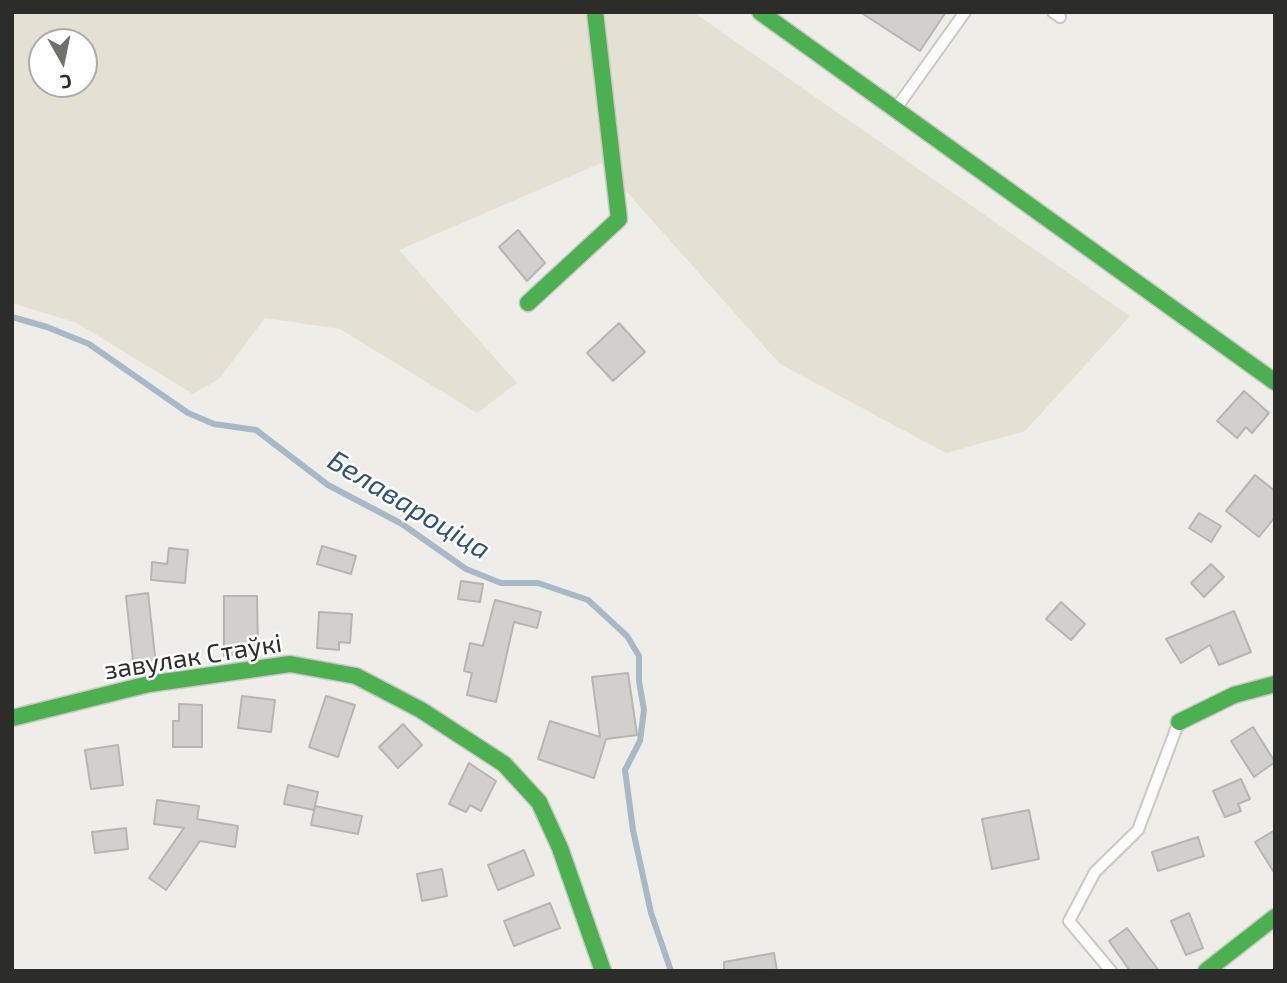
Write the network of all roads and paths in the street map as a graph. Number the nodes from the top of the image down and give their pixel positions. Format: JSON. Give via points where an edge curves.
{"nodes":[{"id":1,"x":595,"y":12,"type":"edge"},
{"id":2,"x":760,"y":12,"type":"edge"},
{"id":3,"x":965,"y":12,"type":"edge"},
{"id":4,"x":896,"y":108,"type":"junction"},
{"id":5,"x":528,"y":303,"type":"dead end"},
{"id":6,"x":1275,"y":382,"type":"edge"},
{"id":7,"x":1275,"y":684,"type":"edge"},
{"id":8,"x":12,"y":718,"type":"edge"},
{"id":9,"x":1179,"y":722,"type":"joint"},
{"id":10,"x":1275,"y":917,"type":"edge"},
{"id":11,"x":603,"y":971,"type":"edge"},
{"id":12,"x":1111,"y":971,"type":"edge"},
{"id":13,"x":1206,"y":971,"type":"edge"}],
"edges":[{"from":1,"to":5,"type":"street","via":[[619,219]]},
{"from":2,"to":4,"type":"street"},
{"from":3,"to":4,"type":"lane"},
{"from":4,"to":6,"type":"street"},
{"from":7,"to":9,"type":"street","via":[[1234,695]]},
{"from":8,"to":11,"type":"street","name":"завулак Стаўкі","via":[[149,684],[290,664],[356,676],[421,710],[504,764],[539,802],[561,848]]},
{"from":9,"to":12,"type":"lane","via":[[1138,830],[1095,873],[1069,921]]},
{"from":10,"to":13,"type":"street"}]}
